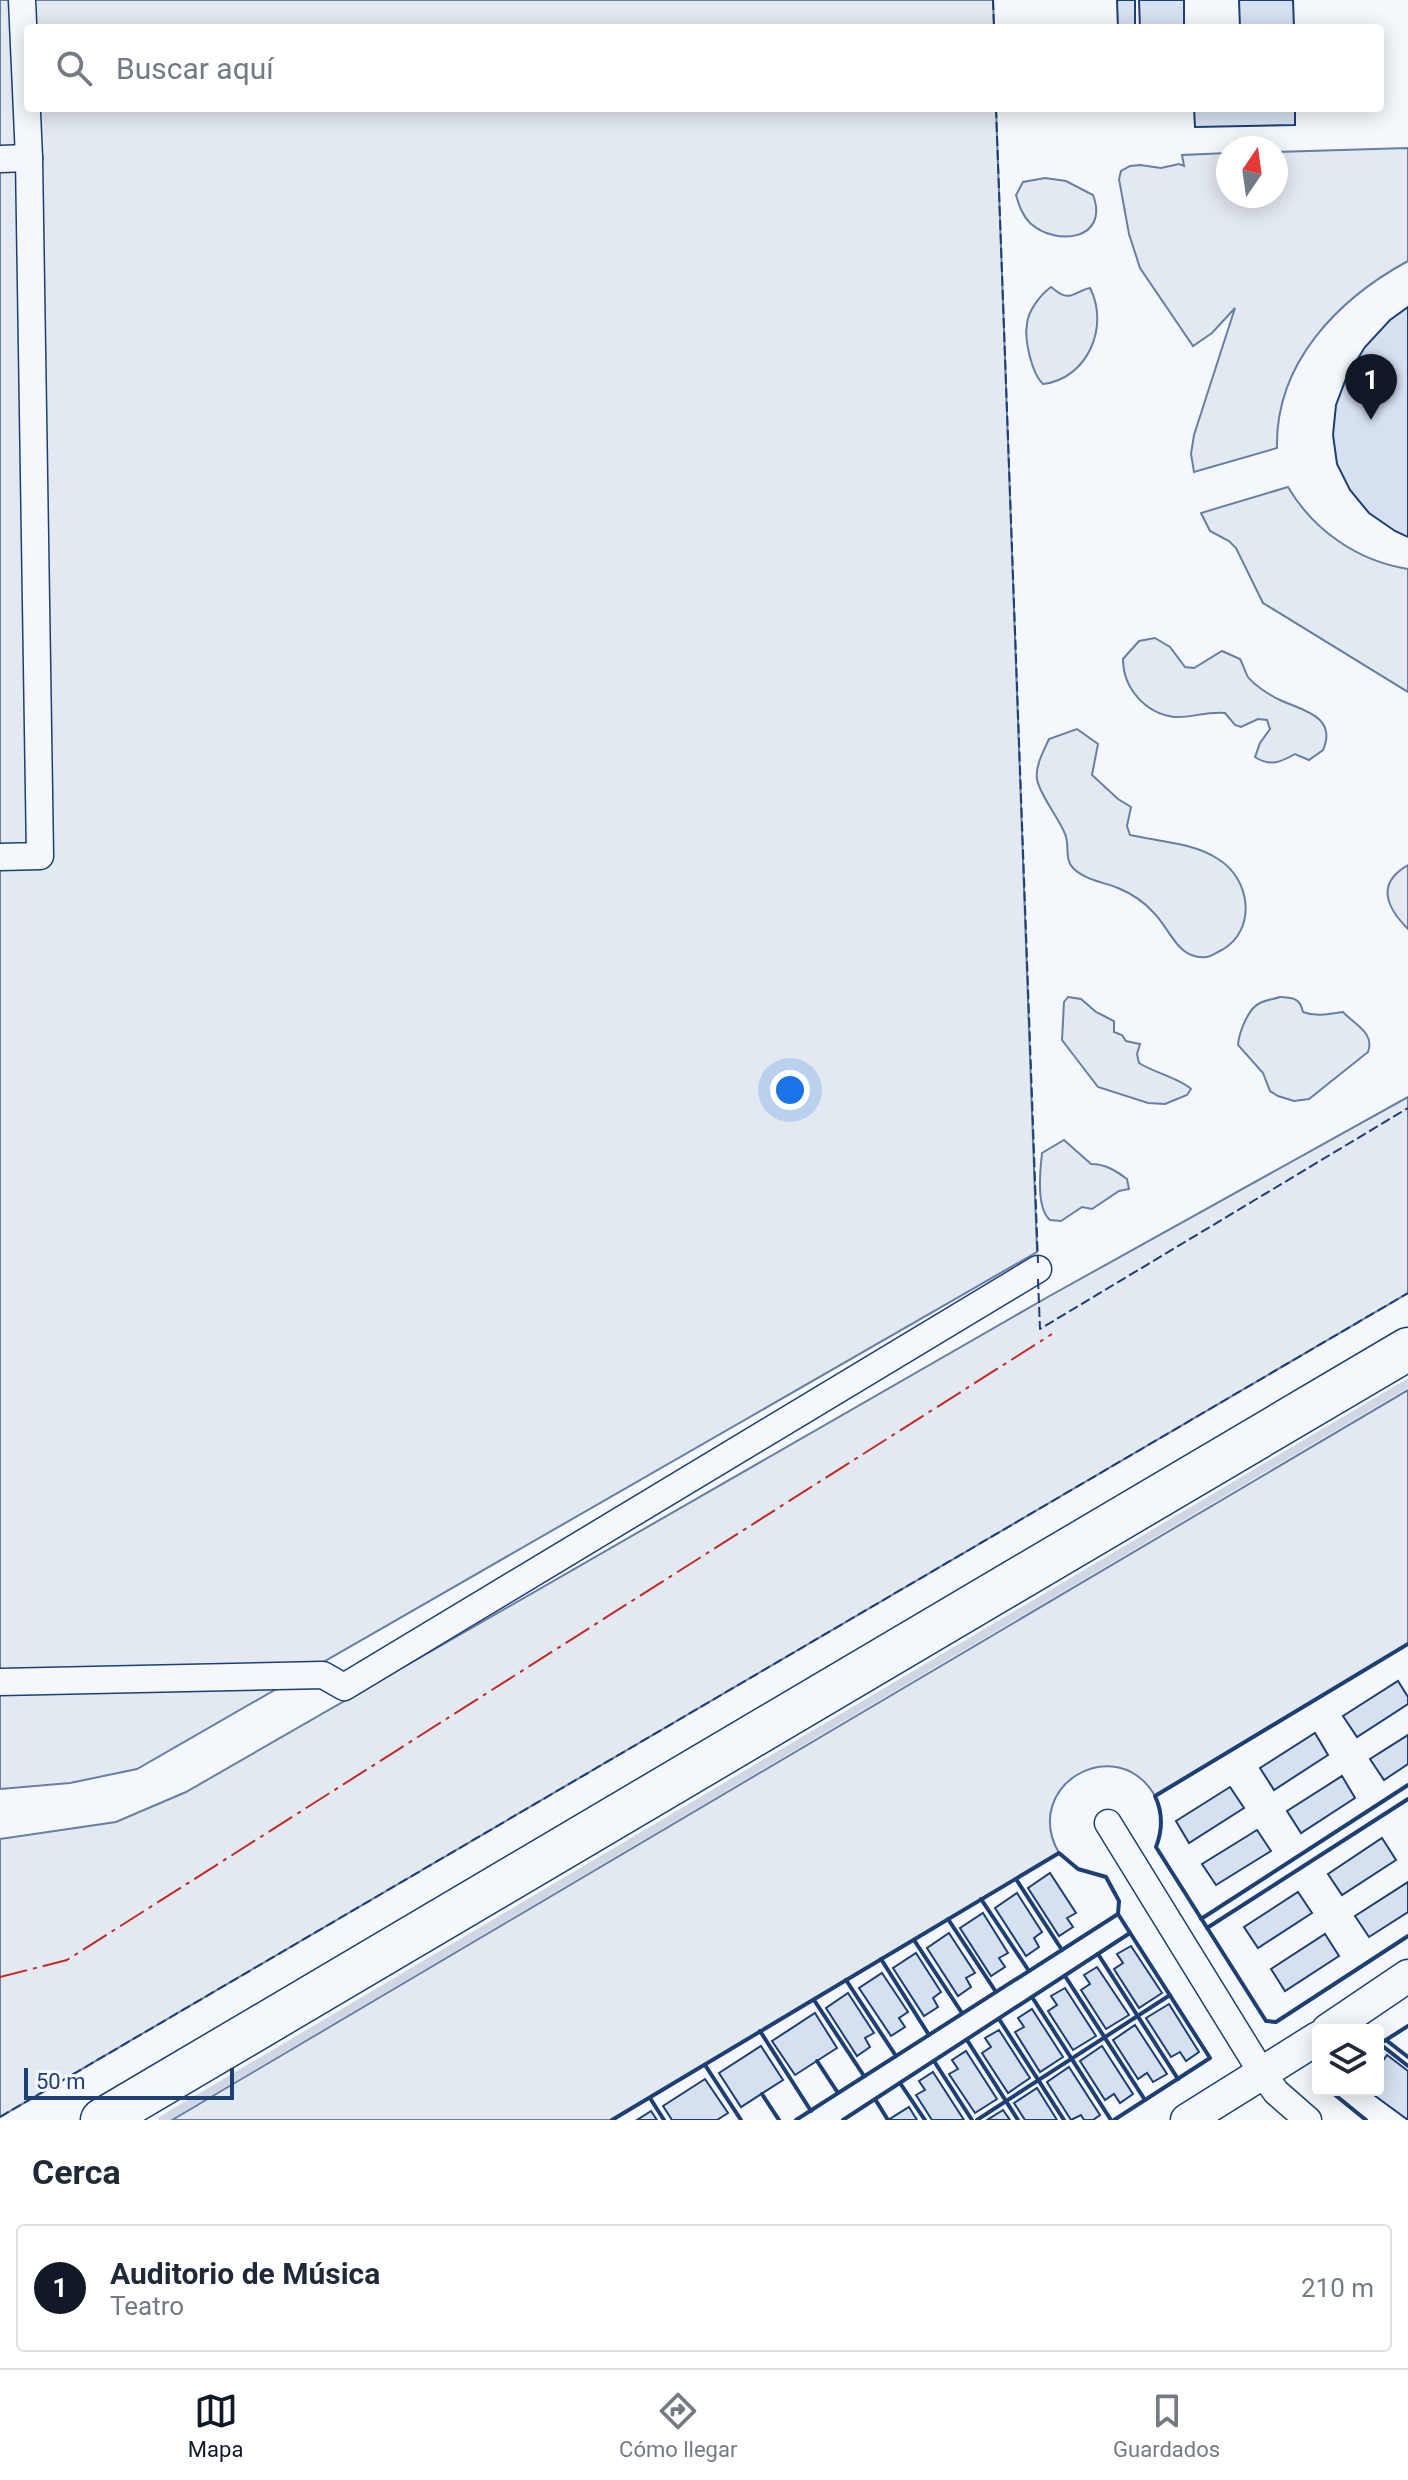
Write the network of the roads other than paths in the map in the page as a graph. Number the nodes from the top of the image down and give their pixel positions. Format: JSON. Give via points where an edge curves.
{"nodes":[{"id":1,"x":22,"y":0,"type":"edge"},
{"id":2,"x":24,"y":45,"type":"edge"},
{"id":3,"x":27,"y":112,"type":"edge"},
{"id":4,"x":29,"y":158,"type":"junction"},
{"id":5,"x":0,"y":159,"type":"edge"},
{"id":6,"x":0,"y":857,"type":"edge"},
{"id":7,"x":1038,"y":1269,"type":"dead end"},
{"id":8,"x":1408,"y":1349,"type":"edge"},
{"id":9,"x":0,"y":1682,"type":"edge"},
{"id":10,"x":1108,"y":1823,"type":"dead end"},
{"id":11,"x":1408,"y":1976,"type":"edge"},
{"id":12,"x":1337,"y":2024,"type":"edge"},
{"id":13,"x":1312,"y":2042,"type":"edge"},
{"id":14,"x":1262,"y":2073,"type":"junction"},
{"id":15,"x":102,"y":2120,"type":"edge"},
{"id":16,"x":1187,"y":2120,"type":"edge"},
{"id":17,"x":1308,"y":2120,"type":"edge"}],
"edges":[{"from":1,"to":2,"type":"street"},
{"from":3,"to":4,"type":"street"},
{"from":4,"to":5,"type":"street"},
{"from":4,"to":6,"type":"street","via":[[40,856]]},
{"from":7,"to":9,"type":"street","via":[[344,1687],[323,1675]]},
{"from":8,"to":15,"type":"highway"},
{"from":10,"to":14,"type":"street"},
{"from":11,"to":12,"type":"street"},
{"from":13,"to":14,"type":"street"},
{"from":14,"to":16,"type":"street"},
{"from":14,"to":17,"type":"street"}]}
